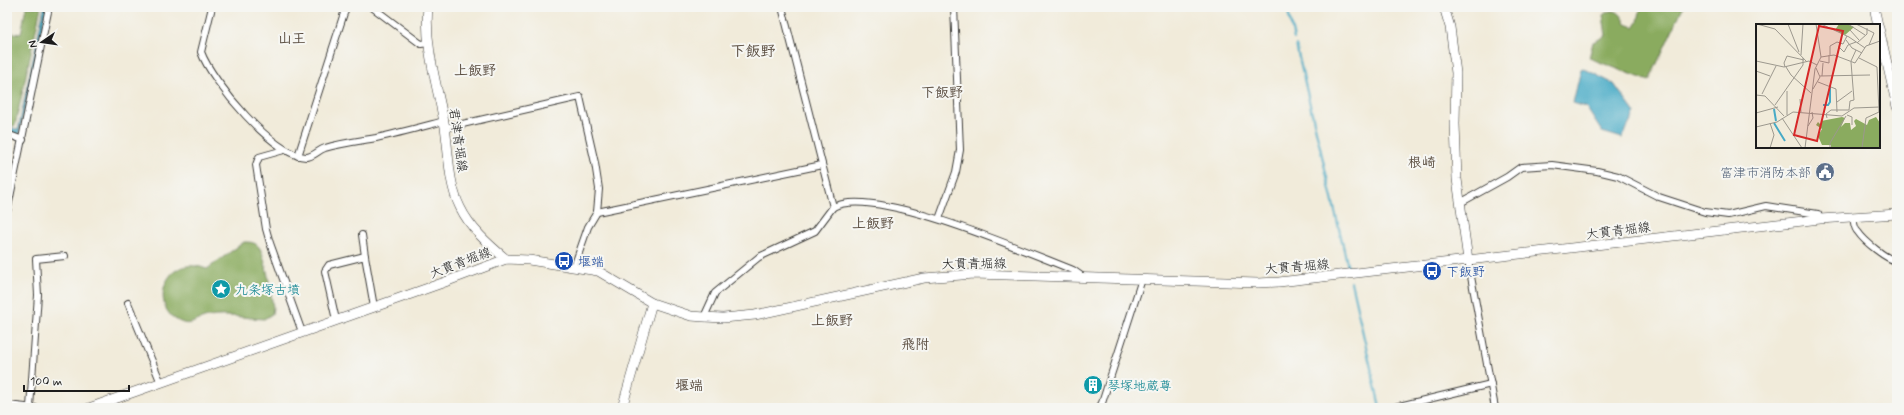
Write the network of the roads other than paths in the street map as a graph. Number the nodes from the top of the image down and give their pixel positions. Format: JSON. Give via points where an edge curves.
{"nodes":[{"id":1,"x":49,"y":7,"type":"edge"},
{"id":2,"x":212,"y":7,"type":"edge"},
{"id":3,"x":346,"y":7,"type":"edge"},
{"id":4,"x":372,"y":7,"type":"edge"},
{"id":5,"x":428,"y":7,"type":"edge"},
{"id":6,"x":782,"y":7,"type":"edge"},
{"id":7,"x":954,"y":7,"type":"edge"},
{"id":8,"x":1444,"y":7,"type":"edge"},
{"id":9,"x":1874,"y":7,"type":"edge"},
{"id":10,"x":1878,"y":24,"type":"edge"},
{"id":11,"x":1880,"y":32,"type":"edge"},
{"id":12,"x":429,"y":43,"type":"junction"},
{"id":13,"x":1897,"y":107,"type":"edge"},
{"id":14,"x":444,"y":125,"type":"junction"},
{"id":15,"x":7,"y":134,"type":"edge"},
{"id":16,"x":23,"y":140,"type":"junction"},
{"id":17,"x":284,"y":150,"type":"junction"},
{"id":18,"x":298,"y":156,"type":"junction"},
{"id":19,"x":822,"y":165,"type":"junction"},
{"id":20,"x":9,"y":192,"type":"edge"},
{"id":21,"x":1460,"y":202,"type":"junction"},
{"id":22,"x":833,"y":207,"type":"junction"},
{"id":23,"x":7,"y":212,"type":"edge"},
{"id":24,"x":597,"y":212,"type":"junction"},
{"id":25,"x":1897,"y":214,"type":"edge"},
{"id":26,"x":1853,"y":217,"type":"junction"},
{"id":27,"x":1820,"y":219,"type":"junction"},
{"id":28,"x":939,"y":220,"type":"junction"},
{"id":29,"x":362,"y":235,"type":"dead end"},
{"id":30,"x":65,"y":256,"type":"dead end"},
{"id":31,"x":366,"y":256,"type":"junction"},
{"id":32,"x":506,"y":259,"type":"junction"},
{"id":33,"x":1468,"y":260,"type":"junction"},
{"id":34,"x":1897,"y":261,"type":"edge"},
{"id":35,"x":574,"y":267,"type":"junction"},
{"id":36,"x":1083,"y":277,"type":"junction"},
{"id":37,"x":1142,"y":279,"type":"junction"},
{"id":38,"x":128,"y":303,"type":"dead end"},
{"id":39,"x":652,"y":303,"type":"junction"},
{"id":40,"x":374,"y":307,"type":"junction"},
{"id":41,"x":704,"y":317,"type":"junction"},
{"id":42,"x":336,"y":320,"type":"junction"},
{"id":43,"x":302,"y":332,"type":"junction"},
{"id":44,"x":161,"y":383,"type":"junction"},
{"id":45,"x":1491,"y":384,"type":"junction"},
{"id":46,"x":7,"y":405,"type":"edge"},
{"id":47,"x":33,"y":407,"type":"edge"},
{"id":48,"x":90,"y":408,"type":"edge"},
{"id":49,"x":622,"y":408,"type":"edge"},
{"id":50,"x":1099,"y":408,"type":"edge"},
{"id":51,"x":1391,"y":408,"type":"edge"},
{"id":52,"x":1495,"y":408,"type":"edge"}],
"edges":[{"from":1,"to":16,"type":"street"},
{"from":2,"to":17,"type":"street","via":[[201,52],[203,57],[242,112]]},
{"from":3,"to":18,"type":"street"},
{"from":4,"to":12,"type":"street","via":[[421,44]]},
{"from":5,"to":12,"type":"main road","name":"君津青堀線"},
{"from":6,"to":19,"type":"street"},
{"from":7,"to":28,"type":"street","via":[[960,150],[956,172]]},
{"from":8,"to":21,"type":"main road","via":[[1450,27],[1456,73],[1455,149]]},
{"from":9,"to":10,"type":"main road"},
{"from":11,"to":13,"type":"main road"},
{"from":12,"to":14,"type":"main road","name":"君津青堀線"},
{"from":14,"to":18,"type":"street","via":[[325,148],[308,157]]},
{"from":14,"to":24,"type":"street","via":[[580,97],[599,189]]},
{"from":14,"to":32,"type":"main road","name":"君津青堀線","via":[[452,180],[459,206],[471,224]]},
{"from":15,"to":16,"type":"street"},
{"from":16,"to":20,"type":"street"},
{"from":17,"to":18,"type":"street"},
{"from":17,"to":43,"type":"street","via":[[259,157],[256,165],[266,229]]},
{"from":19,"to":22,"type":"street"},
{"from":19,"to":24,"type":"street"},
{"from":20,"to":23,"type":"street"},
{"from":21,"to":27,"type":"street","via":[[1508,177],[1521,167],[1552,165],[1618,176],[1659,197],[1705,212],[1728,215],[1766,206],[1818,214]]},
{"from":21,"to":33,"type":"main road"},
{"from":22,"to":28,"type":"street","via":[[848,203],[873,204],[905,209]]},
{"from":22,"to":41,"type":"street","via":[[815,232],[759,257],[715,293]]},
{"from":24,"to":35,"type":"street","via":[[588,227]]},
{"from":25,"to":26,"type":"main road","name":"大貫青堀線"},
{"from":26,"to":27,"type":"main road","name":"大貫青堀線"},
{"from":26,"to":34,"type":"street","via":[[1856,232],[1887,257]]},
{"from":27,"to":33,"type":"main road","name":"大貫青堀線"},
{"from":28,"to":36,"type":"street","via":[[1073,270]]},
{"from":29,"to":31,"type":"street"},
{"from":30,"to":47,"type":"street","via":[[36,259],[38,296]]},
{"from":31,"to":40,"type":"street"},
{"from":31,"to":42,"type":"street","via":[[329,265],[325,271]]},
{"from":32,"to":35,"type":"main road","name":"大貫青堀線"},
{"from":32,"to":40,"type":"main road","name":"大貫青堀線"},
{"from":33,"to":37,"type":"main road","name":"大貫青堀線","via":[[1280,282]]},
{"from":33,"to":45,"type":"street"},
{"from":35,"to":39,"type":"main road","name":"大貫青堀線","via":[[604,274]]},
{"from":36,"to":37,"type":"main road","name":"大貫青堀線"},
{"from":36,"to":41,"type":"main road","name":"大貫青堀線","via":[[945,275],[755,315]]},
{"from":37,"to":50,"type":"street"},
{"from":38,"to":44,"type":"street"},
{"from":39,"to":41,"type":"main road","name":"大貫青堀線","via":[[691,316]]},
{"from":39,"to":49,"type":"main road"},
{"from":40,"to":42,"type":"main road","name":"大貫青堀線"},
{"from":42,"to":43,"type":"main road","name":"大貫青堀線"},
{"from":43,"to":44,"type":"main road","name":"大貫青堀線"},
{"from":44,"to":48,"type":"main road","name":"大貫青堀線"},
{"from":45,"to":51,"type":"street"},
{"from":45,"to":52,"type":"street"},
{"from":46,"to":47,"type":"street"}]}
